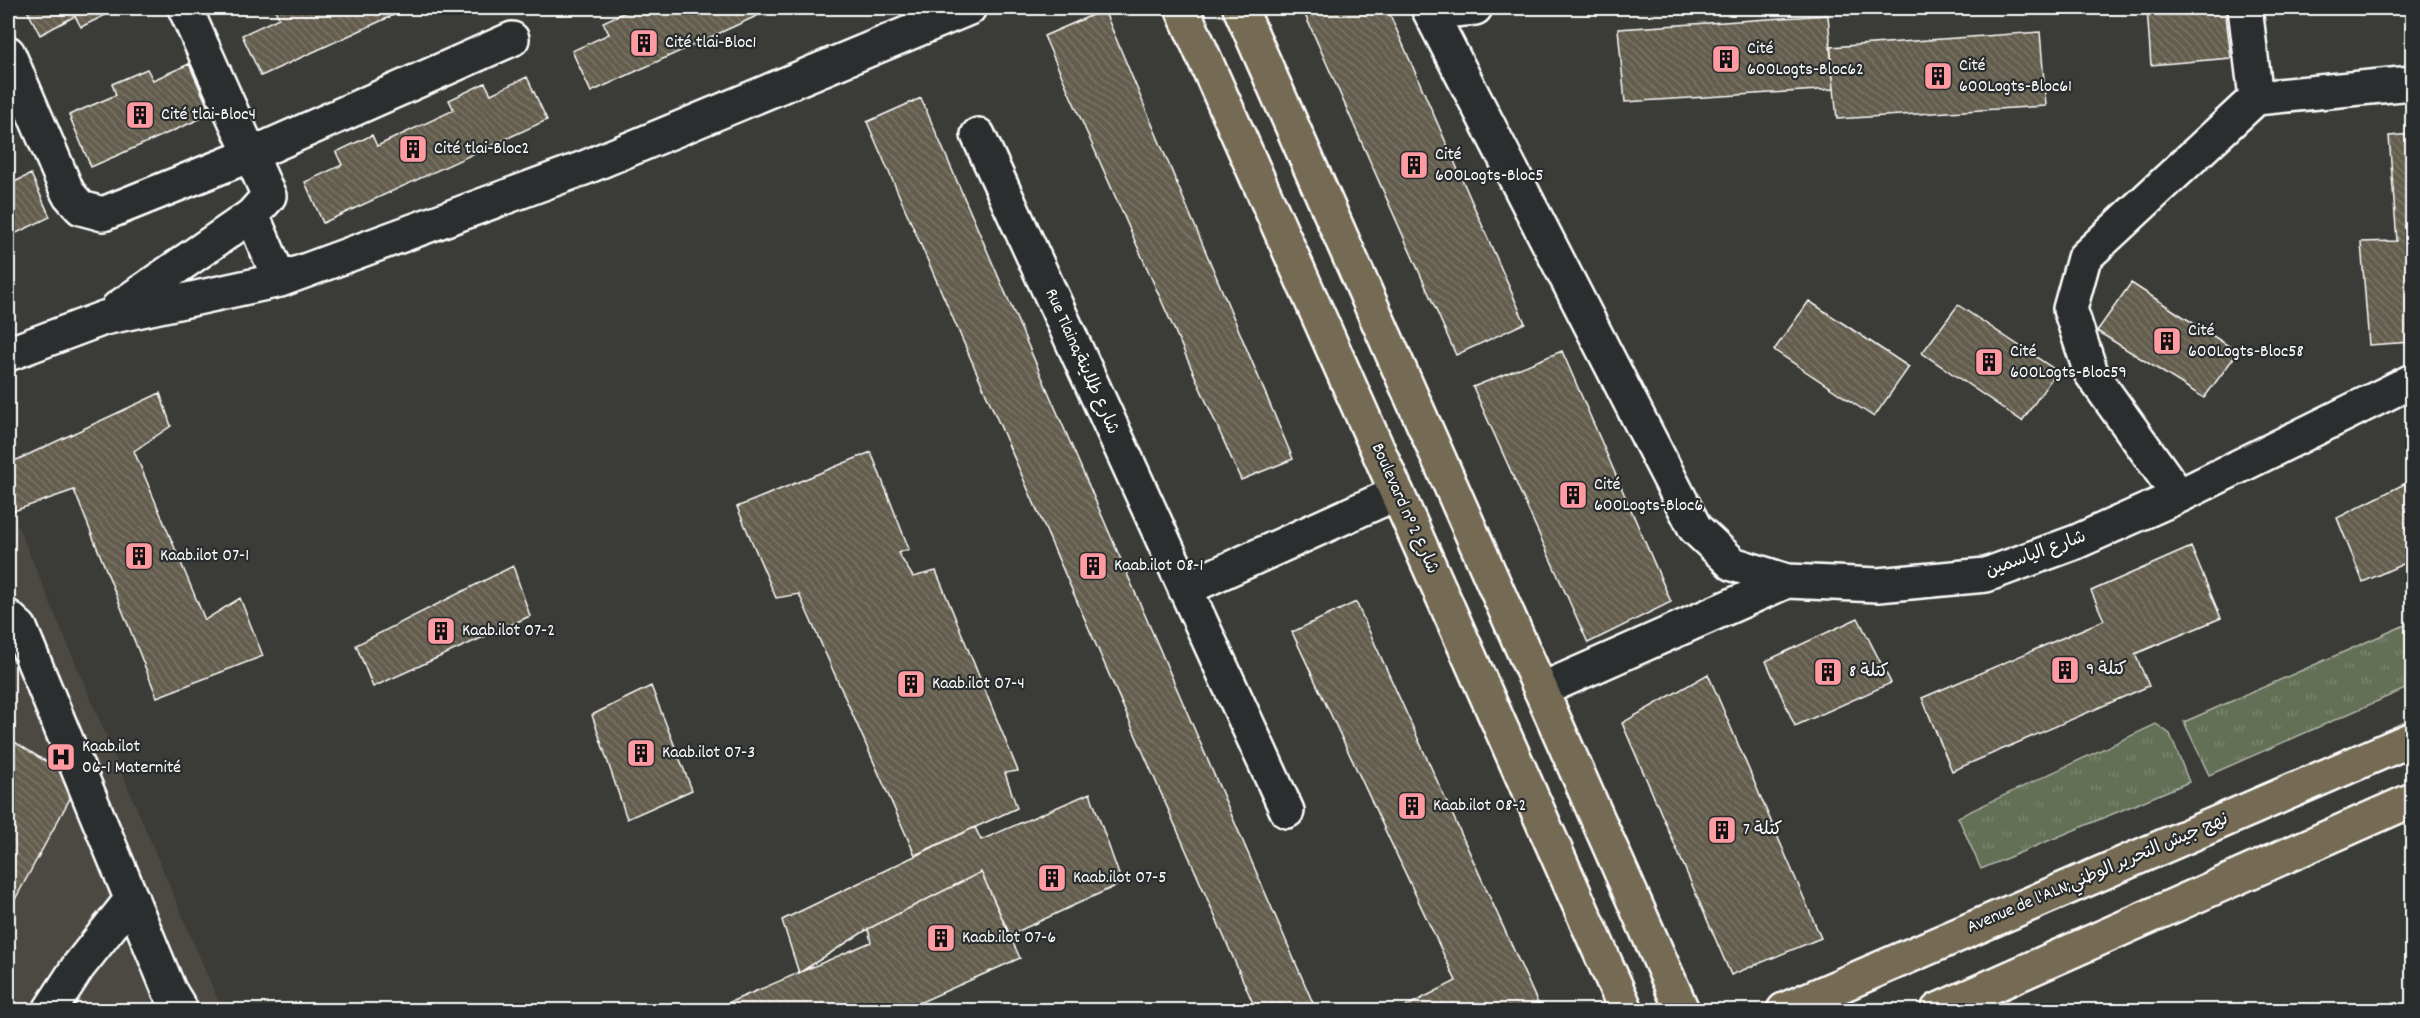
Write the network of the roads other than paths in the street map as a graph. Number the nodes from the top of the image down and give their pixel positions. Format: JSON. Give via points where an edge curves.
{"nodes":[{"id":1,"x":185,"y":8,"type":"edge"},
{"id":2,"x":969,"y":8,"type":"edge"},
{"id":3,"x":1182,"y":8,"type":"edge"},
{"id":4,"x":1240,"y":8,"type":"edge"},
{"id":5,"x":1475,"y":8,"type":"edge"},
{"id":6,"x":2245,"y":8,"type":"edge"},
{"id":7,"x":1430,"y":10,"type":"edge"},
{"id":8,"x":512,"y":39,"type":"dead end"},
{"id":9,"x":8,"y":53,"type":"edge"},
{"id":10,"x":2412,"y":83,"type":"edge"},
{"id":11,"x":2256,"y":98,"type":"junction"},
{"id":12,"x":978,"y":135,"type":"dead end"},
{"id":13,"x":250,"y":155,"type":"junction"},
{"id":14,"x":252,"y":215,"type":"junction"},
{"id":15,"x":280,"y":280,"type":"junction"},
{"id":16,"x":104,"y":318,"type":"junction"},
{"id":17,"x":8,"y":354,"type":"edge"},
{"id":18,"x":2412,"y":381,"type":"edge"},
{"id":19,"x":1397,"y":493,"type":"junction"},
{"id":20,"x":2179,"y":496,"type":"junction"},
{"id":21,"x":1787,"y":581,"type":"junction"},
{"id":22,"x":1185,"y":589,"type":"junction"},
{"id":23,"x":12,"y":627,"type":"edge"},
{"id":24,"x":1540,"y":690,"type":"junction"},
{"id":25,"x":2412,"y":739,"type":"edge"},
{"id":26,"x":2412,"y":800,"type":"edge"},
{"id":27,"x":1287,"y":811,"type":"dead end"},
{"id":28,"x":132,"y":899,"type":"junction"},
{"id":29,"x":50,"y":1011,"type":"edge"},
{"id":30,"x":181,"y":1011,"type":"edge"},
{"id":31,"x":1626,"y":1011,"type":"edge"},
{"id":32,"x":1682,"y":1011,"type":"edge"},
{"id":33,"x":1784,"y":1011,"type":"edge"},
{"id":34,"x":1938,"y":1011,"type":"edge"}],
"edges":[{"from":1,"to":13,"type":"street"},
{"from":2,"to":15,"type":"street","via":[[584,168]]},
{"from":3,"to":19,"type":"main road","name":"Boulevard n° شارع 2"},
{"from":4,"to":24,"type":"main road"},
{"from":5,"to":7,"type":"street"},
{"from":6,"to":11,"type":"street"},
{"from":7,"to":21,"type":"street","via":[[1695,528],[1733,564]]},
{"from":8,"to":13,"type":"street"},
{"from":9,"to":13,"type":"street","via":[[68,193],[81,208],[103,214]]},
{"from":10,"to":11,"type":"street"},
{"from":11,"to":20,"type":"street","via":[[2084,258],[2070,309],[2091,373]]},
{"from":12,"to":22,"type":"street","name":"Rue Tlaina;شارع طلاينة"},
{"from":13,"to":14,"type":"street","via":[[269,196]]},
{"from":14,"to":15,"type":"street"},
{"from":14,"to":16,"type":"street"},
{"from":15,"to":16,"type":"street"},
{"from":16,"to":17,"type":"street"},
{"from":18,"to":20,"type":"street","name":"شارع الياسمين"},
{"from":19,"to":22,"type":"street"},
{"from":19,"to":31,"type":"main road","name":"Boulevard n° شارع 2"},
{"from":20,"to":21,"type":"street","name":"شارع الياسمين","via":[[2076,542],[1986,575],[1878,585]]},
{"from":21,"to":24,"type":"street","name":"شارع الياسمين"},
{"from":22,"to":27,"type":"street","name":"Rue Tlaina;شارع طلاينة"},
{"from":23,"to":28,"type":"street"},
{"from":24,"to":32,"type":"main road"},
{"from":25,"to":33,"type":"main road","name":"Avenue de l'ALN;نهج جيش التحرير الوطني"},
{"from":26,"to":34,"type":"main road"},
{"from":28,"to":29,"type":"street","via":[[78,966]]},
{"from":28,"to":30,"type":"street"}]}
